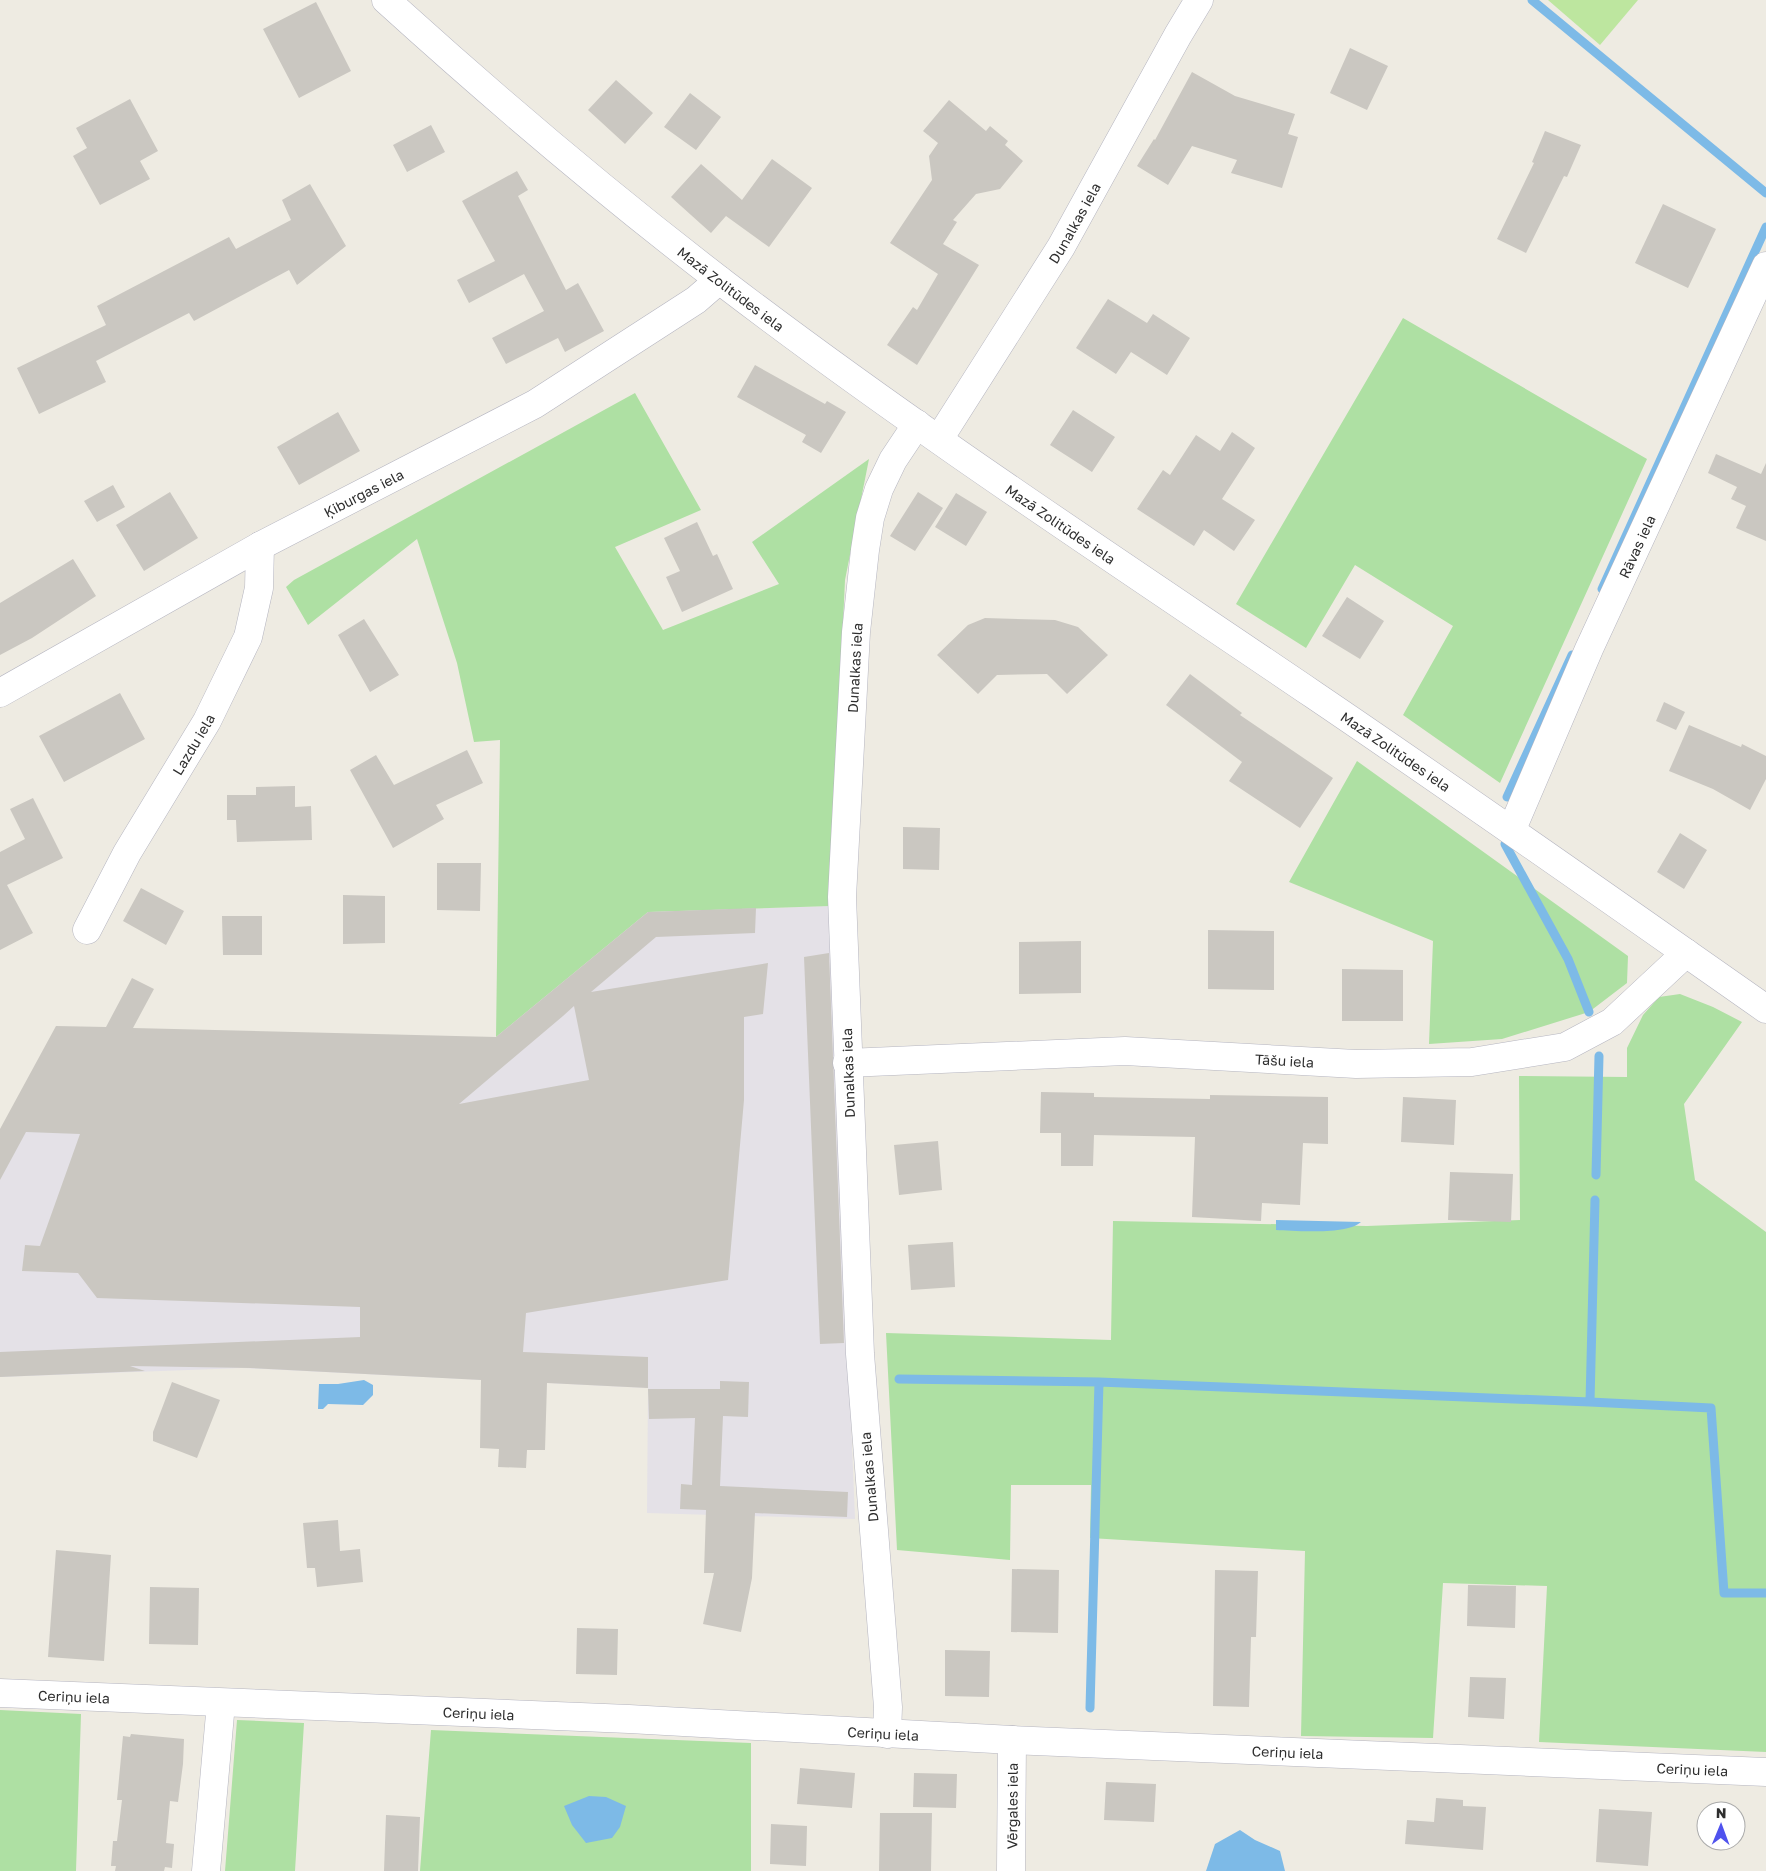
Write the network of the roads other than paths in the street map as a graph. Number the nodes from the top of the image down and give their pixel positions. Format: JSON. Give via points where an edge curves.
{"nodes":[{"id":1,"x":386,"y":0,"type":"edge"},
{"id":2,"x":1200,"y":0,"type":"edge"},
{"id":3,"x":1766,"y":266,"type":"edge"},
{"id":4,"x":719,"y":280,"type":"junction"},
{"id":5,"x":917,"y":424,"type":"junction"},
{"id":6,"x":939,"y":439,"type":"junction"},
{"id":7,"x":260,"y":546,"type":"junction"},
{"id":8,"x":0,"y":693,"type":"edge"},
{"id":9,"x":1512,"y":829,"type":"junction"},
{"id":10,"x":87,"y":930,"type":"dead end"},
{"id":11,"x":1686,"y":953,"type":"junction"},
{"id":12,"x":1766,"y":1009,"type":"edge"},
{"id":13,"x":847,"y":1063,"type":"junction"},
{"id":14,"x":0,"y":1693,"type":"edge"},
{"id":15,"x":221,"y":1703,"type":"junction"},
{"id":16,"x":887,"y":1734,"type":"junction"},
{"id":17,"x":1012,"y":1740,"type":"junction"},
{"id":18,"x":1766,"y":1772,"type":"edge"},
{"id":19,"x":206,"y":1871,"type":"edge"},
{"id":20,"x":1011,"y":1871,"type":"edge"}],
"edges":[{"from":1,"to":4,"type":"street","name":"Mazā Zolitūdes iela","via":[[523,121]]},
{"from":2,"to":6,"type":"street","name":"Dunalkas iela","via":[[1061,247]]},
{"from":3,"to":9,"type":"street","name":"Rāvas iela","via":[[1589,649]]},
{"from":4,"to":5,"type":"street","name":"Mazā Zolitūdes iela"},
{"from":4,"to":7,"type":"street","name":"Ķiburgas iela","via":[[696,300],[535,404]]},
{"from":5,"to":6,"type":"street","name":"Mazā Zolitūdes iela"},
{"from":5,"to":13,"type":"street","name":"Dunalkas iela","via":[[893,460],[870,518],[856,632],[842,897]]},
{"from":6,"to":9,"type":"street","name":"Mazā Zolitūdes iela"},
{"from":7,"to":8,"type":"street","name":"Ķiburgas iela"},
{"from":7,"to":10,"type":"street","name":"Lazdu iela","via":[[259,588],[248,637],[207,720],[127,853]]},
{"from":9,"to":11,"type":"street","name":"Mazā Zolitūdes iela"},
{"from":11,"to":12,"type":"street","name":"Mazā Zolitūdes iela"},
{"from":11,"to":13,"type":"street","name":"Tāšu iela","via":[[1612,1022],[1565,1048],[1472,1062],[1356,1064],[1125,1051]]},
{"from":13,"to":16,"type":"street","name":"Dunalkas iela","via":[[860,1354],[888,1707]]},
{"from":14,"to":15,"type":"street","name":"Ceriņu iela"},
{"from":15,"to":16,"type":"street","name":"Ceriņu iela","via":[[629,1719]]},
{"from":15,"to":19,"type":"street"},
{"from":16,"to":17,"type":"street","name":"Ceriņu iela"},
{"from":17,"to":18,"type":"street","name":"Ceriņu iela"},
{"from":17,"to":20,"type":"street","name":"Vērgales iela"}]}
